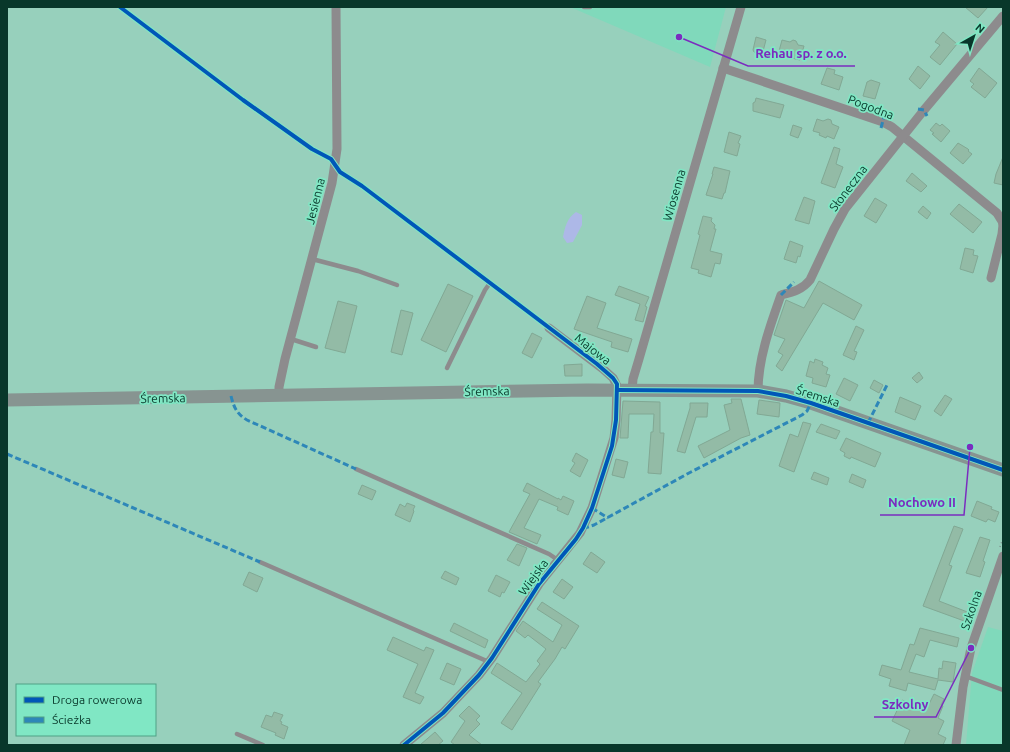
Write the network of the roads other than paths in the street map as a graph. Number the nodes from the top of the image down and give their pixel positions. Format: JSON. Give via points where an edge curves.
{"nodes":[{"id":1,"x":336,"y":7,"type":"edge"},
{"id":2,"x":584,"y":7,"type":"edge"},
{"id":3,"x":590,"y":7,"type":"edge"},
{"id":4,"x":741,"y":7,"type":"edge"},
{"id":5,"x":1003,"y":16,"type":"edge"},
{"id":6,"x":723,"y":68,"type":"junction"},
{"id":7,"x":904,"y":135,"type":"junction"},
{"id":8,"x":1003,"y":225,"type":"edge"},
{"id":9,"x":312,"y":260,"type":"junction"},
{"id":10,"x":991,"y":278,"type":"dead end"},
{"id":11,"x":490,"y":283,"type":"dead end"},
{"id":12,"x":397,"y":285,"type":"dead end"},
{"id":13,"x":549,"y":328,"type":"dead end"},
{"id":14,"x":291,"y":339,"type":"junction"},
{"id":15,"x":316,"y":347,"type":"dead end"},
{"id":16,"x":447,"y":368,"type":"dead end"},
{"id":17,"x":617,"y":390,"type":"junction"},
{"id":18,"x":632,"y":390,"type":"junction"},
{"id":19,"x":758,"y":391,"type":"junction"},
{"id":20,"x":279,"y":396,"type":"junction"},
{"id":21,"x":7,"y":400,"type":"edge"},
{"id":22,"x":356,"y":469,"type":"dead end"},
{"id":23,"x":1003,"y":470,"type":"edge"},
{"id":24,"x":1003,"y":556,"type":"edge"},
{"id":25,"x":558,"y":560,"type":"junction"},
{"id":26,"x":260,"y":562,"type":"dead end"},
{"id":27,"x":489,"y":662,"type":"junction"},
{"id":28,"x":965,"y":676,"type":"junction"},
{"id":29,"x":1003,"y":690,"type":"edge"},
{"id":30,"x":237,"y":734,"type":"dead end"},
{"id":31,"x":263,"y":745,"type":"edge"},
{"id":32,"x":404,"y":745,"type":"edge"},
{"id":33,"x":956,"y":745,"type":"edge"}],
"edges":[{"from":1,"to":9,"type":"street","name":"Jesienna","via":[[336,157],[332,183]]},
{"from":2,"to":3,"type":"lane"},
{"from":4,"to":6,"type":"street","name":"Wiosenna"},
{"from":5,"to":7,"type":"street","name":"Słoneczna"},
{"from":6,"to":7,"type":"street","name":"Pogodna","via":[[883,122]]},
{"from":6,"to":18,"type":"street","name":"Wiosenna","via":[[633,379]]},
{"from":7,"to":8,"type":"street","name":"Pogodna","via":[[997,213]]},
{"from":7,"to":19,"type":"street","name":"Słoneczna","via":[[845,209],[810,280],[798,290],[781,295],[762,356]]},
{"from":8,"to":10,"type":"street","name":"Pogodna"},
{"from":9,"to":12,"type":"lane","via":[[358,271]]},
{"from":9,"to":14,"type":"street","name":"Jesienna"},
{"from":11,"to":16,"type":"lane"},
{"from":13,"to":17,"type":"street","name":"Majowa","via":[[603,369],[616,381]]},
{"from":14,"to":15,"type":"lane"},
{"from":14,"to":20,"type":"street","name":"Jesienna"},
{"from":17,"to":18,"type":"main road","name":"Śremska"},
{"from":17,"to":20,"type":"main road","name":"Śremska"},
{"from":17,"to":25,"type":"street","name":"Wiejska","via":[[614,438],[592,508],[580,533]]},
{"from":18,"to":19,"type":"main road","name":"Śremska"},
{"from":19,"to":23,"type":"main road","name":"Śremska","via":[[803,400]]},
{"from":20,"to":21,"type":"main road","name":"Śremska"},
{"from":22,"to":25,"type":"lane"},
{"from":24,"to":28,"type":"street","name":"Szkolna","via":[[978,624]]},
{"from":25,"to":27,"type":"street","name":"Wiejska","via":[[531,596]]},
{"from":26,"to":27,"type":"lane"},
{"from":27,"to":32,"type":"street","name":"Wiejska","via":[[434,722]]},
{"from":28,"to":29,"type":"lane"},
{"from":28,"to":33,"type":"street","name":"Szkolna"},
{"from":30,"to":31,"type":"lane"}]}
